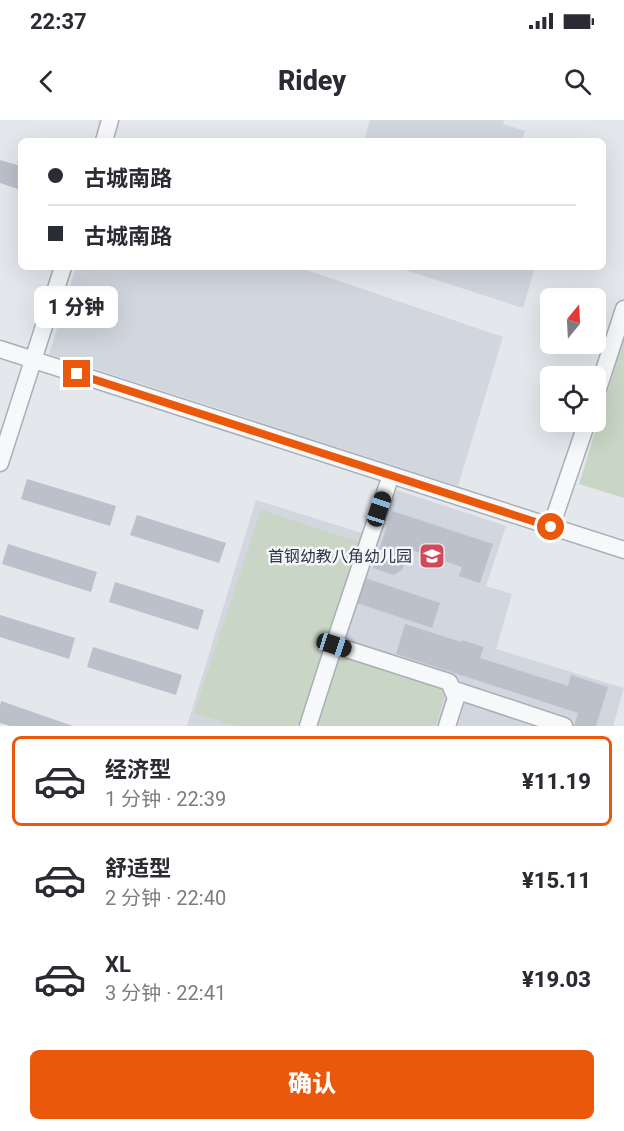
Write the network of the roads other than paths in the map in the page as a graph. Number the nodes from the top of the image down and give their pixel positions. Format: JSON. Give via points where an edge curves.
{"nodes":[{"id":1,"x":110,"y":120,"type":"edge"},
{"id":2,"x":105,"y":138,"type":"edge"},
{"id":3,"x":62,"y":270,"type":"edge"},
{"id":4,"x":624,"y":309,"type":"edge"},
{"id":5,"x":0,"y":350,"type":"edge"},
{"id":6,"x":33,"y":360,"type":"junction"},
{"id":7,"x":605,"y":366,"type":"edge"},
{"id":8,"x":584,"y":432,"type":"edge"},
{"id":9,"x":0,"y":464,"type":"edge"},
{"id":10,"x":391,"y":475,"type":"junction"},
{"id":11,"x":551,"y":527,"type":"junction"},
{"id":12,"x":624,"y":550,"type":"edge"},
{"id":13,"x":334,"y":645,"type":"junction"},
{"id":14,"x":452,"y":689,"type":"junction"},
{"id":15,"x":308,"y":726,"type":"edge"},
{"id":16,"x":447,"y":726,"type":"edge"},
{"id":17,"x":564,"y":726,"type":"edge"}],
"edges":[{"from":1,"to":2,"type":"street"},
{"from":3,"to":6,"type":"street"},
{"from":4,"to":7,"type":"street"},
{"from":5,"to":6,"type":"street"},
{"from":6,"to":9,"type":"street"},
{"from":6,"to":10,"type":"street"},
{"from":8,"to":11,"type":"street"},
{"from":10,"to":11,"type":"street"},
{"from":10,"to":13,"type":"street"},
{"from":11,"to":12,"type":"street"},
{"from":13,"to":14,"type":"street","via":[[449,682]]},
{"from":13,"to":15,"type":"street"},
{"from":14,"to":16,"type":"street","via":[[456,698]]},
{"from":14,"to":17,"type":"street"}]}
